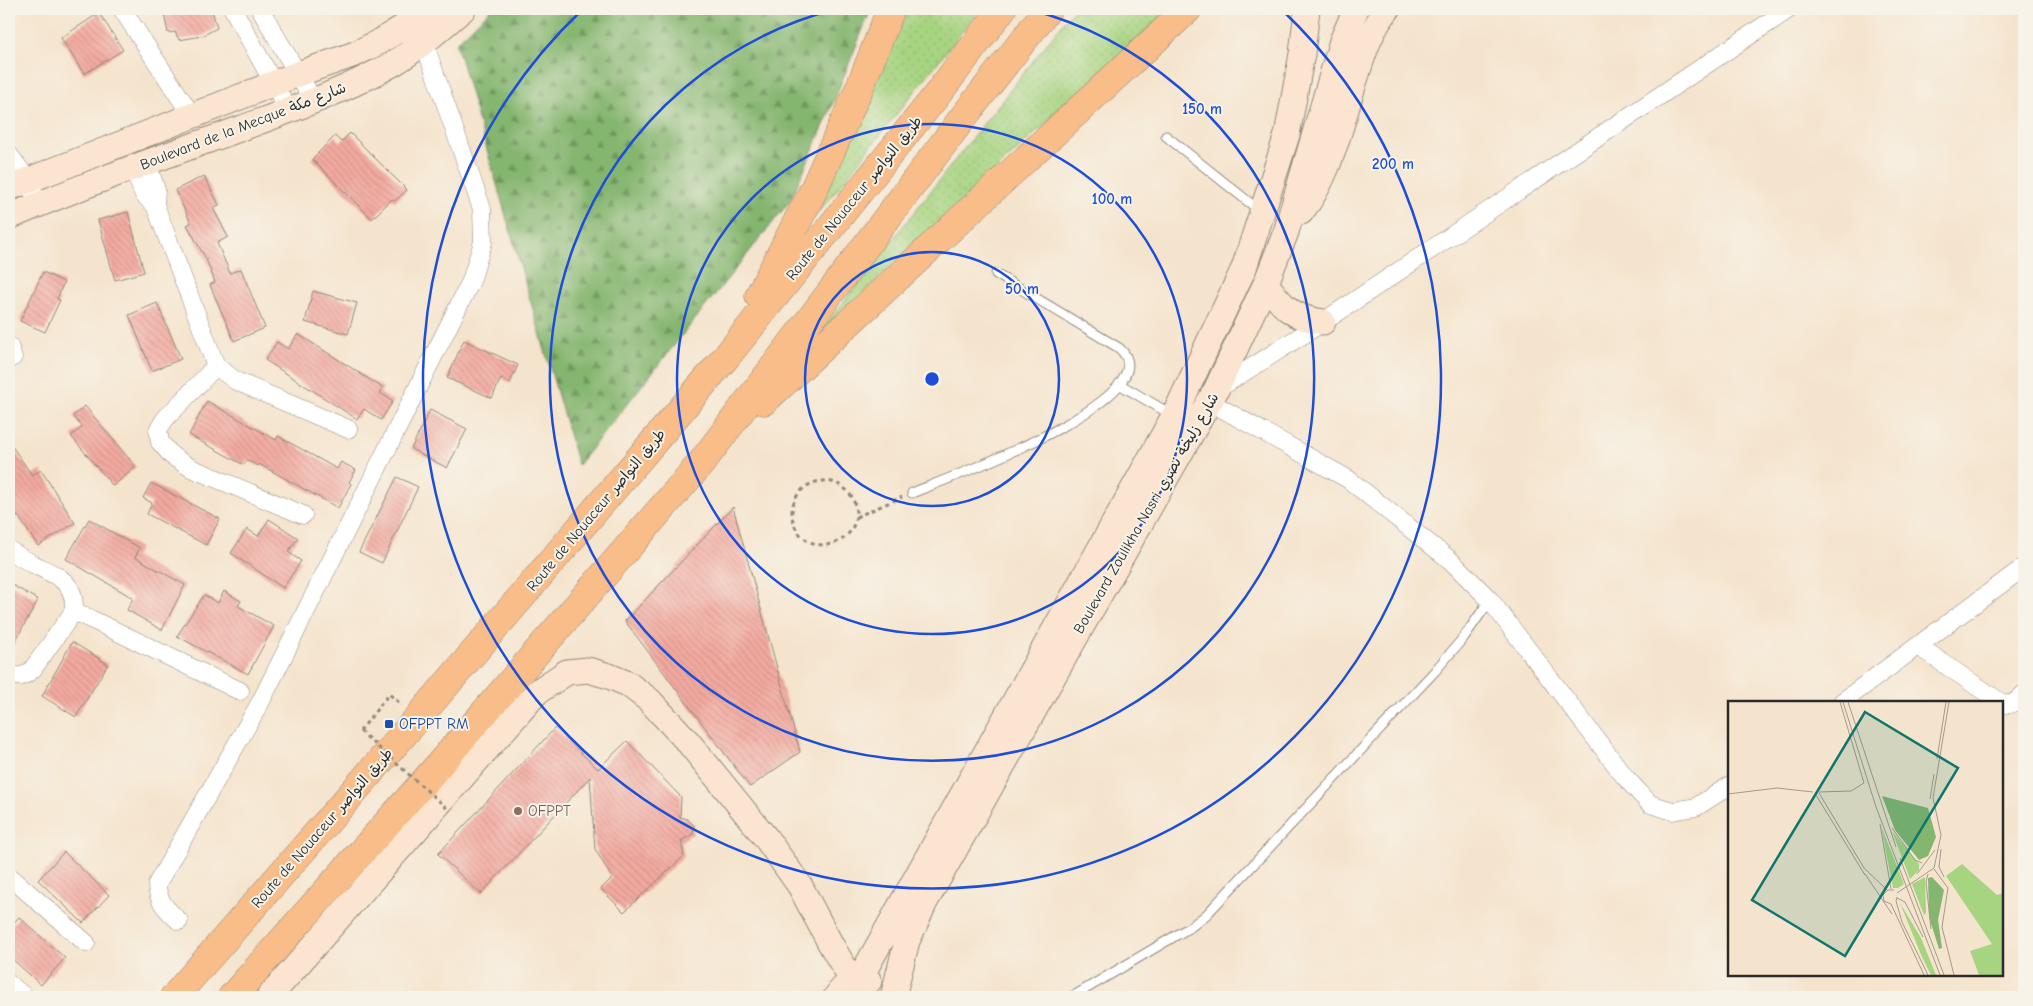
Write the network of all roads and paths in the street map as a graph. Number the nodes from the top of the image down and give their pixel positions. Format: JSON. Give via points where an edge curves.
{"nodes":[{"id":1,"x":122,"y":9,"type":"edge"},
{"id":2,"x":233,"y":9,"type":"edge"},
{"id":3,"x":260,"y":9,"type":"edge"},
{"id":4,"x":427,"y":9,"type":"edge"},
{"id":5,"x":462,"y":9,"type":"edge"},
{"id":6,"x":891,"y":9,"type":"edge"},
{"id":7,"x":1002,"y":9,"type":"edge"},
{"id":8,"x":1048,"y":9,"type":"edge"},
{"id":9,"x":1188,"y":9,"type":"edge"},
{"id":10,"x":1307,"y":9,"type":"edge"},
{"id":11,"x":1356,"y":9,"type":"edge"},
{"id":12,"x":1388,"y":9,"type":"edge"},
{"id":13,"x":1790,"y":9,"type":"edge"},
{"id":14,"x":424,"y":42,"type":"junction"},
{"id":15,"x":298,"y":74,"type":"junction"},
{"id":16,"x":273,"y":83,"type":"junction"},
{"id":17,"x":313,"y":100,"type":"junction"},
{"id":18,"x":288,"y":110,"type":"junction"},
{"id":19,"x":192,"y":116,"type":"junction"},
{"id":20,"x":1166,"y":136,"type":"dead end"},
{"id":21,"x":9,"y":155,"type":"edge"},
{"id":22,"x":140,"y":165,"type":"junction"},
{"id":23,"x":18,"y":184,"type":"edge"},
{"id":24,"x":38,"y":204,"type":"junction"},
{"id":25,"x":1262,"y":212,"type":"junction"},
{"id":26,"x":9,"y":217,"type":"edge"},
{"id":27,"x":1286,"y":232,"type":"junction"},
{"id":28,"x":996,"y":274,"type":"dead end"},
{"id":29,"x":1266,"y":283,"type":"junction"},
{"id":30,"x":1323,"y":322,"type":"junction"},
{"id":31,"x":726,"y":357,"type":"junction"},
{"id":32,"x":216,"y":366,"type":"junction"},
{"id":33,"x":1120,"y":384,"type":"junction"},
{"id":34,"x":1213,"y":396,"type":"junction"},
{"id":35,"x":1174,"y":416,"type":"junction"},
{"id":36,"x":348,"y":430,"type":"dead end"},
{"id":37,"x":702,"y":462,"type":"junction"},
{"id":38,"x":912,"y":493,"type":"joint"},
{"id":39,"x":303,"y":515,"type":"dead end"},
{"id":40,"x":856,"y":517,"type":"junction"},
{"id":41,"x":9,"y":550,"type":"edge"},
{"id":42,"x":2024,"y":567,"type":"edge"},
{"id":43,"x":1490,"y":600,"type":"junction"},
{"id":44,"x":74,"y":611,"type":"junction"},
{"id":45,"x":1918,"y":646,"type":"junction"},
{"id":46,"x":9,"y":674,"type":"edge"},
{"id":47,"x":240,"y":691,"type":"dead end"},
{"id":48,"x":389,"y":694,"type":"dead end"},
{"id":49,"x":2024,"y":694,"type":"edge"},
{"id":50,"x":1843,"y":701,"type":"edge"},
{"id":51,"x":1998,"y":701,"type":"edge"},
{"id":52,"x":2003,"y":704,"type":"edge"},
{"id":53,"x":1728,"y":787,"type":"edge"},
{"id":54,"x":450,"y":811,"type":"dead end"},
{"id":55,"x":9,"y":876,"type":"edge"},
{"id":56,"x":179,"y":921,"type":"dead end"},
{"id":57,"x":86,"y":943,"type":"dead end"},
{"id":58,"x":9,"y":984,"type":"edge"},
{"id":59,"x":846,"y":989,"type":"edge"},
{"id":60,"x":25,"y":997,"type":"edge"},
{"id":61,"x":174,"y":997,"type":"edge"},
{"id":62,"x":232,"y":997,"type":"edge"},
{"id":63,"x":269,"y":997,"type":"edge"},
{"id":64,"x":892,"y":997,"type":"edge"},
{"id":65,"x":1072,"y":997,"type":"edge"}],
"edges":[{"from":1,"to":19,"type":"street"},
{"from":2,"to":16,"type":"street"},
{"from":3,"to":15,"type":"street"},
{"from":4,"to":15,"type":"street","name":"Boulevard de la Mecque شارع مكة","via":[[381,41]]},
{"from":5,"to":14,"type":"street","name":"Boulevard de la Mecque شارع مكة"},
{"from":6,"to":31,"type":"highway","via":[[814,191]]},
{"from":7,"to":31,"type":"highway","name":"Route de Nouaceur طريق النواصر","via":[[930,104]]},
{"from":8,"to":37,"type":"highway","via":[[946,138]]},
{"from":9,"to":37,"type":"highway","via":[[886,286]]},
{"from":10,"to":25,"type":"street","name":"Boulevard Zoulikha Nasri شارع زليخة نصري","via":[[1294,102],[1276,174]]},
{"from":11,"to":27,"type":"street","name":"Boulevard Zoulikha Nasri شارع زليخة نصري","via":[[1342,41]]},
{"from":12,"to":27,"type":"street","via":[[1378,21],[1365,48],[1329,159],[1314,192]]},
{"from":13,"to":30,"type":"street"},
{"from":14,"to":17,"type":"street","name":"Boulevard de la Mecque شارع مكة","via":[[366,78]]},
{"from":14,"to":56,"type":"street","via":[[482,209],[483,242],[471,282],[260,703],[157,884],[157,894],[164,907]]},
{"from":15,"to":16,"type":"street","name":"Boulevard de la Mecque شارع مكة"},
{"from":15,"to":17,"type":"street"},
{"from":16,"to":18,"type":"street"},
{"from":16,"to":19,"type":"street","name":"Boulevard de la Mecque شارع مكة"},
{"from":17,"to":18,"type":"street","name":"Boulevard de la Mecque شارع مكة"},
{"from":18,"to":22,"type":"street","name":"Boulevard de la Mecque شارع مكة"},
{"from":19,"to":23,"type":"street","name":"Boulevard de la Mecque شارع مكة"},
{"from":20,"to":25,"type":"lane"},
{"from":21,"to":23,"type":"street"},
{"from":22,"to":24,"type":"street","name":"Boulevard de la Mecque شارع مكة"},
{"from":22,"to":32,"type":"street","via":[[144,195],[155,204]]},
{"from":23,"to":24,"type":"street"},
{"from":24,"to":26,"type":"street","name":"Boulevard de la Mecque شارع مكة"},
{"from":25,"to":35,"type":"street","name":"Boulevard Zoulikha Nasri شارع زليخة نصري","via":[[1244,268]]},
{"from":27,"to":29,"type":"street","name":"Boulevard Zoulikha Nasri شارع زليخة نصري"},
{"from":28,"to":33,"type":"lane","via":[[1124,352],[1129,364]]},
{"from":29,"to":30,"type":"street","via":[[1284,307],[1295,315]]},
{"from":29,"to":34,"type":"street","name":"Boulevard Zoulikha Nasri شارع زليخة نصري"},
{"from":30,"to":34,"type":"street"},
{"from":31,"to":61,"type":"highway","name":"Route de Nouaceur طريق النواصر"},
{"from":32,"to":36,"type":"street","via":[[236,381]]},
{"from":32,"to":39,"type":"street","via":[[165,419],[158,430],[160,442],[172,456],[191,468]]},
{"from":33,"to":35,"type":"lane"},
{"from":33,"to":38,"type":"lane","via":[[1100,402],[1057,430]]},
{"from":34,"to":43,"type":"street","via":[[1348,479],[1450,560]]},
{"from":34,"to":64,"type":"street","name":"Boulevard Zoulikha Nasri شارع زليخة نصري","via":[[925,902],[907,941]]},
{"from":35,"to":59,"type":"street","name":"Boulevard Zoulikha Nasri شارع زليخة نصري"},
{"from":37,"to":62,"type":"highway"},
{"from":38,"to":40,"type":"path"},
{"from":40,"to":40,"type":"path","via":[[853,498],[847,491],[840,485],[822,481],[805,486],[794,501],[792,510],[795,528],[808,542],[825,546],[850,534]]},
{"from":41,"to":44,"type":"street","via":[[61,577],[72,592]]},
{"from":42,"to":45,"type":"street"},
{"from":43,"to":53,"type":"street","via":[[1625,778],[1650,804],[1673,811],[1696,807]]},
{"from":43,"to":65,"type":"lane","via":[[1435,671],[1206,915]]},
{"from":44,"to":46,"type":"street","via":[[32,670],[23,677]]},
{"from":44,"to":47,"type":"street"},
{"from":45,"to":50,"type":"street"},
{"from":45,"to":51,"type":"street"},
{"from":48,"to":54,"type":"path","bridge":true,"via":[[360,731]]},
{"from":49,"to":52,"type":"street","via":[[2016,702]]},
{"from":55,"to":57,"type":"street"},
{"from":58,"to":60,"type":"street"},
{"from":59,"to":63,"type":"street","via":[[830,943],[800,886],[766,838],[689,743],[649,700],[628,684],[588,670],[567,672],[537,692]]},
{"from":59,"to":64,"type":"street","via":[[876,983]]}]}
